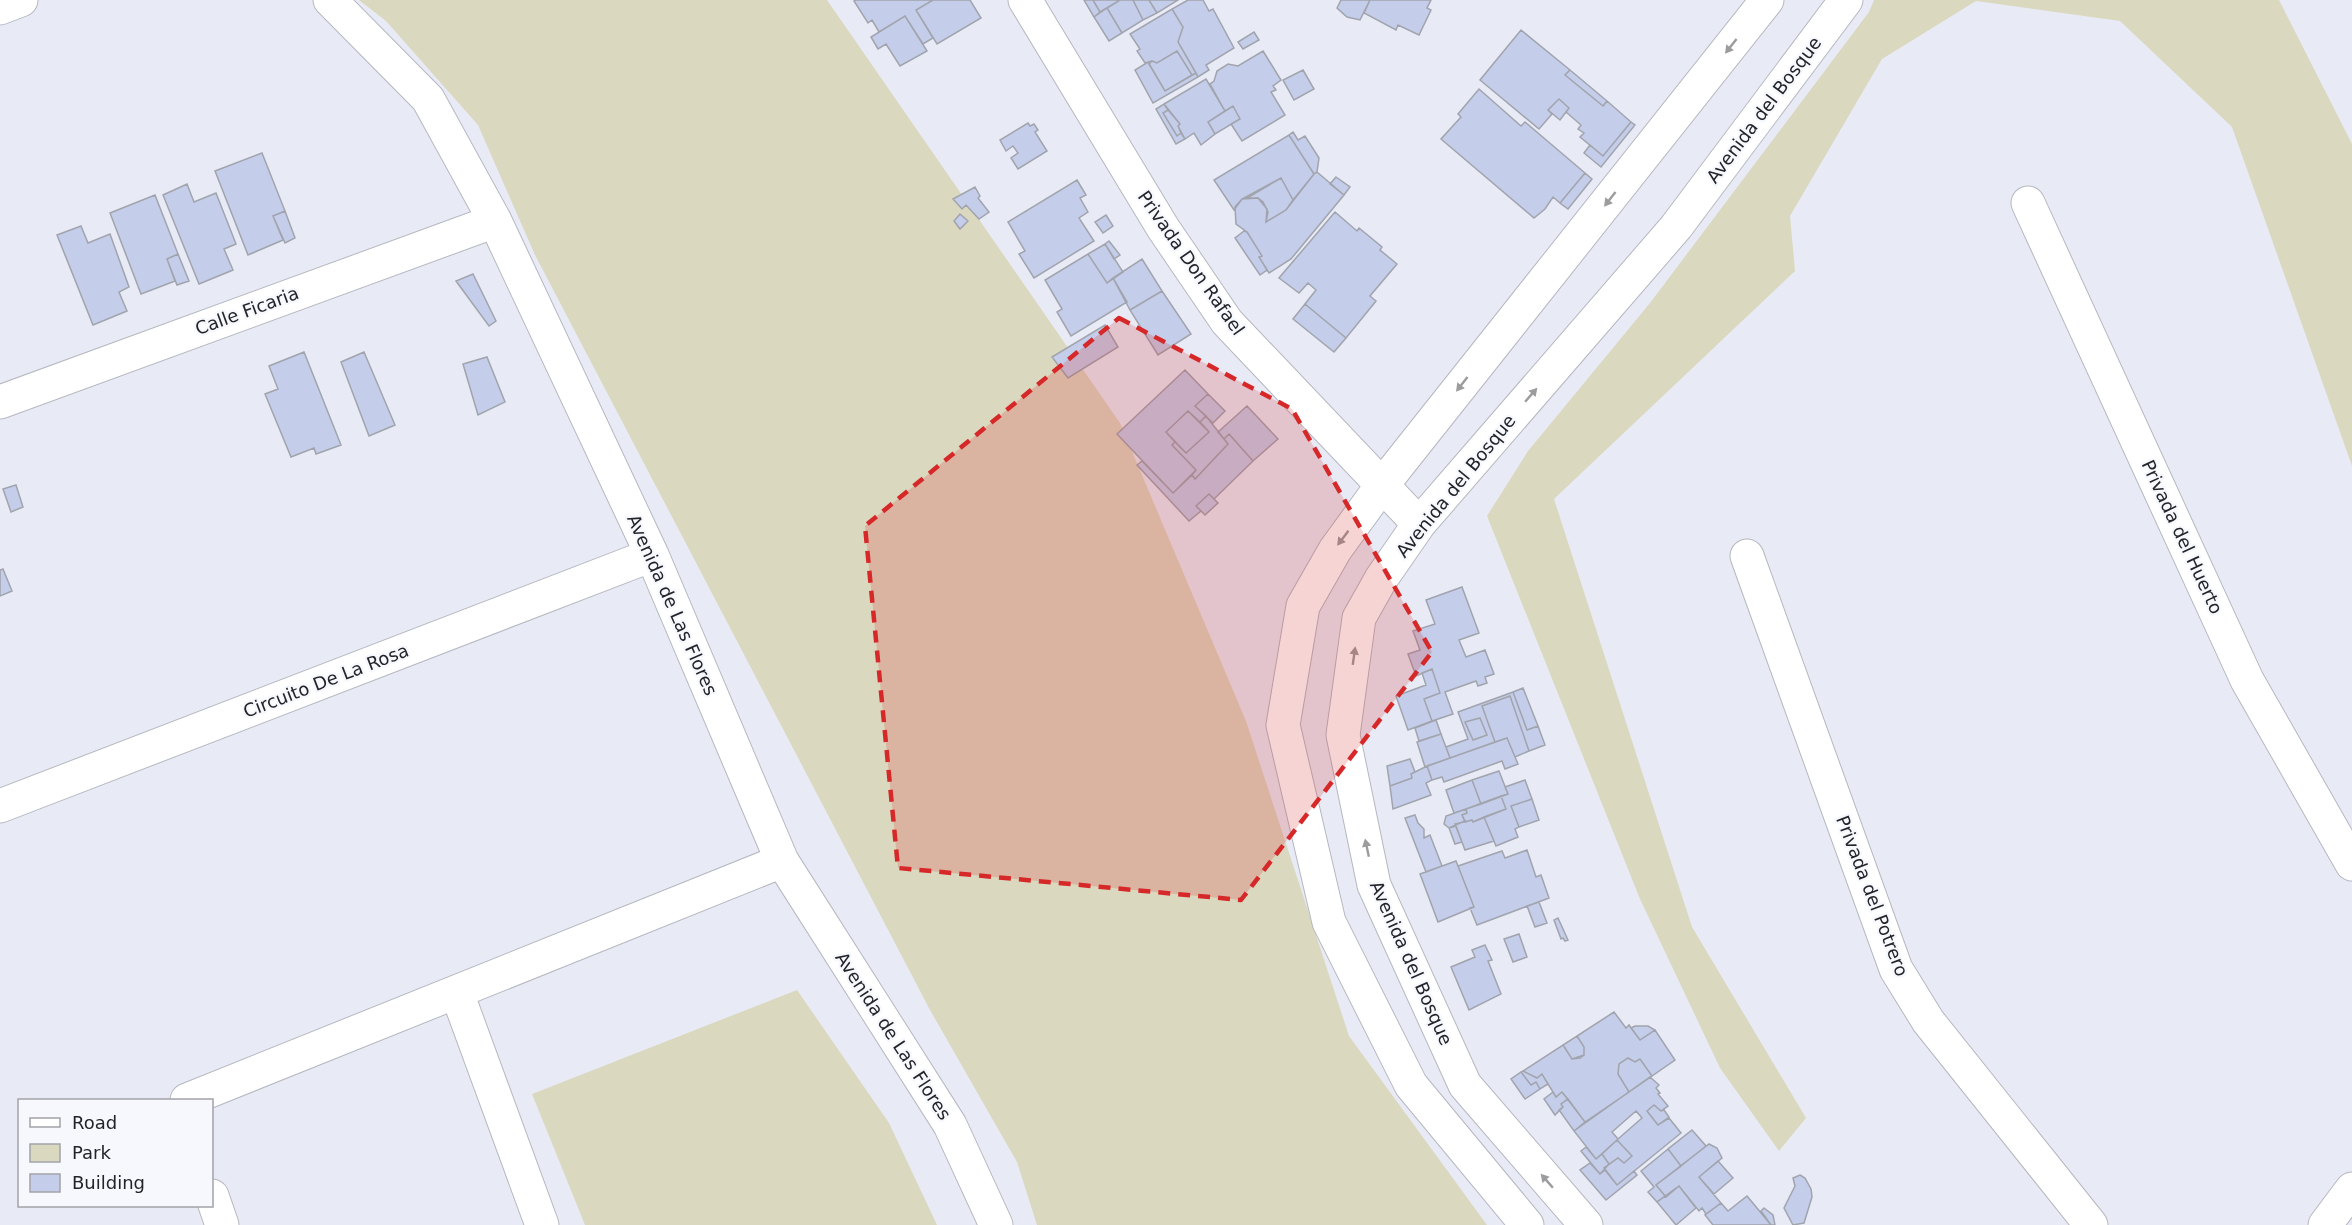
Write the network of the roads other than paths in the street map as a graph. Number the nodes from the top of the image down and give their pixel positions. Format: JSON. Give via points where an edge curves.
{"nodes":[{"id":1,"x":21,"y":0,"type":"edge"},
{"id":2,"x":330,"y":0,"type":"edge"},
{"id":3,"x":1025,"y":0,"type":"edge"},
{"id":4,"x":1767,"y":0,"type":"edge"},
{"id":5,"x":1846,"y":0,"type":"edge"},
{"id":6,"x":0,"y":8,"type":"edge"},
{"id":7,"x":2028,"y":203,"type":"dead end"},
{"id":8,"x":495,"y":220,"type":"junction"},
{"id":9,"x":0,"y":402,"type":"edge"},
{"id":10,"x":1383,"y":484,"type":"junction"},
{"id":11,"x":1419,"y":524,"type":"junction"},
{"id":12,"x":652,"y":555,"type":"junction"},
{"id":13,"x":1747,"y":556,"type":"dead end"},
{"id":14,"x":0,"y":806,"type":"edge"},
{"id":15,"x":782,"y":861,"type":"junction"},
{"id":16,"x":2352,"y":864,"type":"edge"},
{"id":17,"x":457,"y":993,"type":"junction"},
{"id":18,"x":192,"y":1099,"type":"edge"},
{"id":19,"x":2352,"y":1190,"type":"edge"},
{"id":20,"x":213,"y":1199,"type":"edge"},
{"id":21,"x":222,"y":1225,"type":"edge"},
{"id":22,"x":542,"y":1225,"type":"edge"},
{"id":23,"x":996,"y":1225,"type":"edge"},
{"id":24,"x":1527,"y":1225,"type":"edge"},
{"id":25,"x":1586,"y":1225,"type":"edge"},
{"id":26,"x":2091,"y":1225,"type":"edge"},
{"id":27,"x":2325,"y":1225,"type":"edge"}],
"edges":[{"from":1,"to":6,"type":"street"},
{"from":2,"to":8,"type":"street","name":"Avenida de Las Flores","via":[[428,99]]},
{"from":3,"to":10,"type":"street","name":"Privada Don Rafael","via":[[1163,228],[1227,322]]},
{"from":4,"to":10,"type":"street","one_way":true},
{"from":11,"to":5,"type":"street","name":"Avenida del Bosque","one_way":true,"via":[[1676,227]]},
{"from":7,"to":16,"type":"street","name":"Privada del Huerto","via":[[2247,680]]},
{"from":8,"to":9,"type":"street","name":"Calle Ficaria"},
{"from":8,"to":12,"type":"street","name":"Avenida de Las Flores"},
{"from":10,"to":11,"type":"street","name":"Privada Don Rafael"},
{"from":10,"to":24,"type":"street","one_way":true,"via":[[1335,550],[1303,606],[1284,725],[1329,922],[1411,1085]]},
{"from":25,"to":11,"type":"street","name":"Avenida del Bosque","one_way":true,"via":[[1465,1085],[1374,885],[1343,735],[1359,618]]},
{"from":12,"to":14,"type":"street","name":"Circuito De La Rosa"},
{"from":12,"to":15,"type":"street","name":"Avenida de Las Flores"},
{"from":13,"to":26,"type":"street","name":"Privada del Potrero","via":[[1896,969],[1928,1021]]},
{"from":15,"to":17,"type":"street"},
{"from":15,"to":23,"type":"street","name":"Avenida de Las Flores","via":[[950,1125]]},
{"from":17,"to":18,"type":"street"},
{"from":17,"to":22,"type":"street"},
{"from":19,"to":27,"type":"street"},
{"from":20,"to":21,"type":"street"}]}
